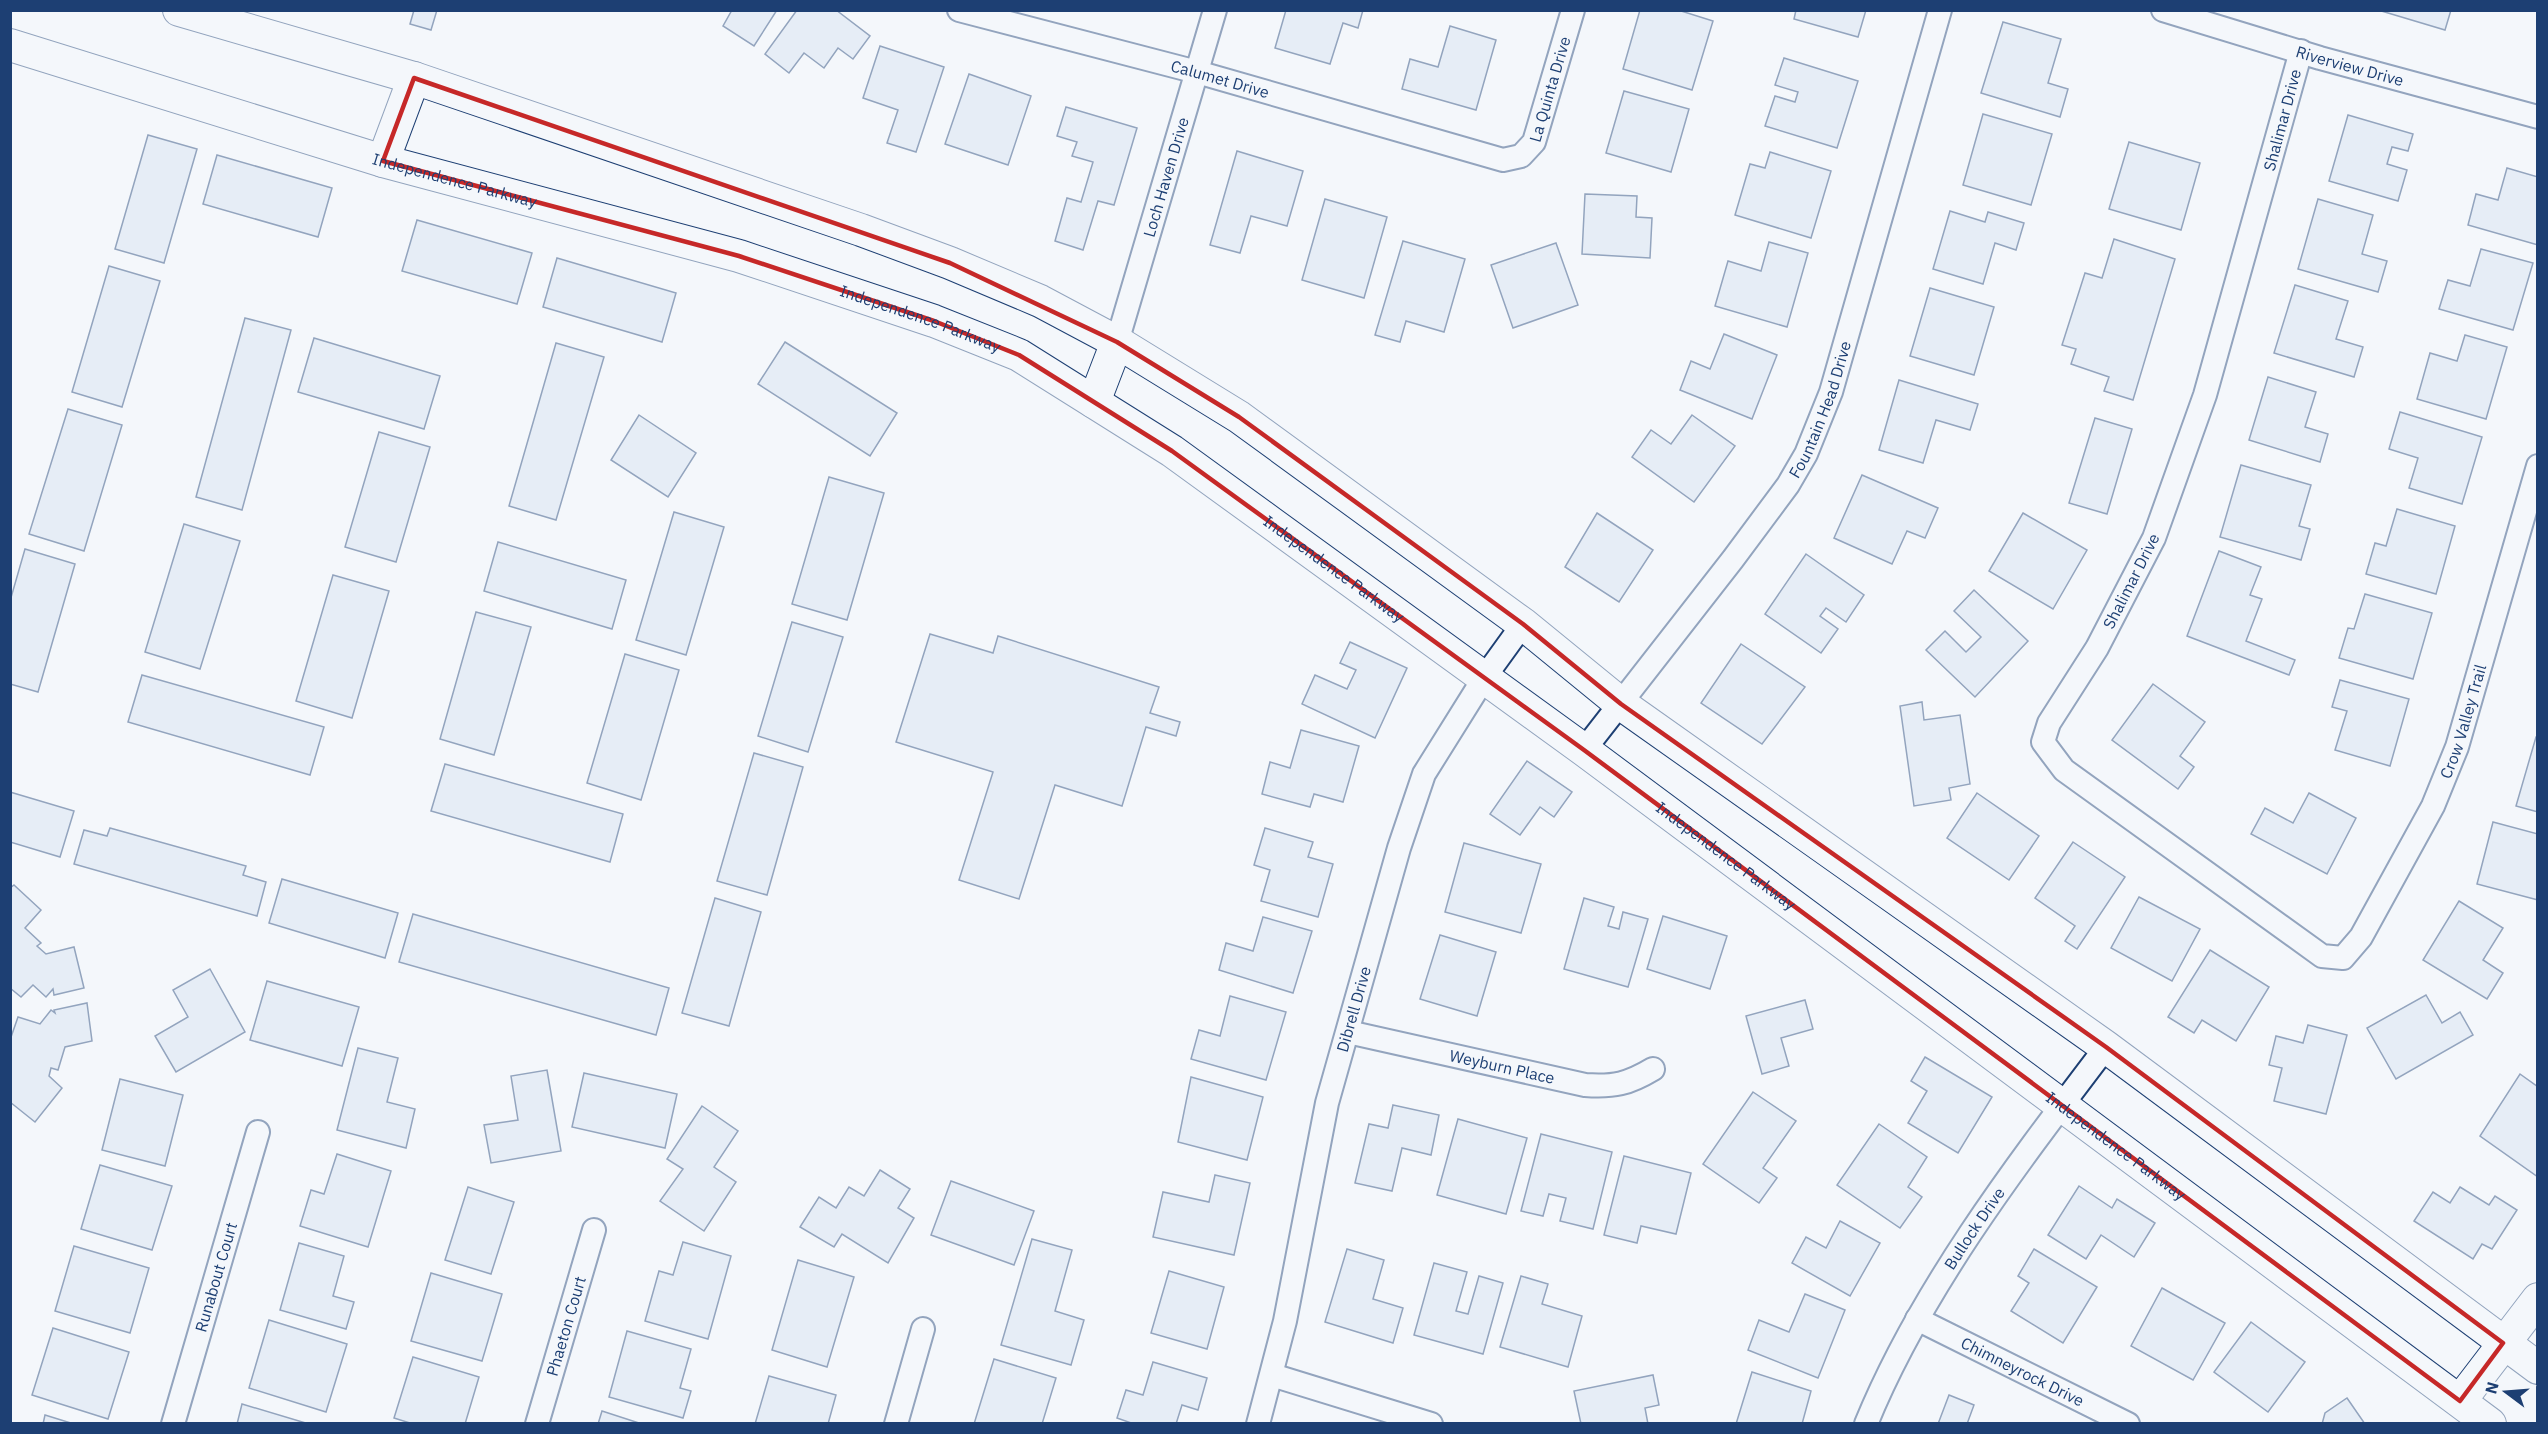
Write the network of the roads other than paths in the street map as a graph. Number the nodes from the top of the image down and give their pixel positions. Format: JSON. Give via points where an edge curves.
{"nodes":[{"id":1,"x":179,"y":10,"type":"edge"},
{"id":2,"x":959,"y":10,"type":"edge"},
{"id":3,"x":1215,"y":10,"type":"edge"},
{"id":4,"x":1573,"y":10,"type":"edge"},
{"id":5,"x":1940,"y":10,"type":"edge"},
{"id":6,"x":2163,"y":10,"type":"edge"},
{"id":7,"x":10,"y":45,"type":"edge"},
{"id":8,"x":2301,"y":51,"type":"junction"},
{"id":9,"x":1197,"y":72,"type":"junction"},
{"id":10,"x":414,"y":78,"type":"junction"},
{"id":11,"x":2538,"y":117,"type":"edge"},
{"id":12,"x":1479,"y":153,"type":"joint"},
{"id":13,"x":383,"y":161,"type":"junction"},
{"id":14,"x":1118,"y":342,"type":"junction"},
{"id":15,"x":1094,"y":402,"type":"junction"},
{"id":16,"x":2538,"y":466,"type":"edge"},
{"id":17,"x":1524,"y":624,"type":"junction"},
{"id":18,"x":1484,"y":678,"type":"junction"},
{"id":19,"x":1621,"y":704,"type":"junction"},
{"id":20,"x":1584,"y":750,"type":"junction"},
{"id":21,"x":2343,"y":958,"type":"joint"},
{"id":22,"x":1348,"y":1032,"type":"junction"},
{"id":23,"x":2106,"y":1047,"type":"junction"},
{"id":24,"x":1653,"y":1069,"type":"dead end"},
{"id":25,"x":2061,"y":1106,"type":"junction"},
{"id":26,"x":258,"y":1132,"type":"dead end"},
{"id":27,"x":594,"y":1230,"type":"dead end"},
{"id":28,"x":2538,"y":1299,"type":"edge"},
{"id":29,"x":1917,"y":1319,"type":"junction"},
{"id":30,"x":923,"y":1329,"type":"dead end"},
{"id":31,"x":2503,"y":1343,"type":"junction"},
{"id":32,"x":2538,"y":1368,"type":"edge"},
{"id":33,"x":1272,"y":1375,"type":"junction"},
{"id":34,"x":2460,"y":1401,"type":"junction"},
{"id":35,"x":173,"y":1424,"type":"edge"},
{"id":36,"x":537,"y":1424,"type":"edge"},
{"id":37,"x":896,"y":1424,"type":"edge"},
{"id":38,"x":1258,"y":1424,"type":"edge"},
{"id":39,"x":1431,"y":1424,"type":"edge"},
{"id":40,"x":1866,"y":1424,"type":"edge"},
{"id":41,"x":2128,"y":1424,"type":"edge"},
{"id":42,"x":2490,"y":1424,"type":"edge"}],
"edges":[{"from":1,"to":10,"type":"main road"},
{"from":2,"to":9,"type":"street","name":"Calumet Drive"},
{"from":3,"to":9,"type":"street","name":"Loch Haven Drive"},
{"from":4,"to":12,"type":"street","name":"La Quinta Drive","via":[[1534,142],[1515,158],[1503,160]]},
{"from":5,"to":19,"type":"street","name":"Fountain Head Drive","via":[[1831,392],[1815,435],[1788,485]]},
{"from":6,"to":8,"type":"street","name":"Riverview Drive"},
{"from":7,"to":13,"type":"main road","name":"Independence Parkway"},
{"from":8,"to":11,"type":"street","name":"Riverview Drive"},
{"from":8,"to":21,"type":"street","name":"Shalimar Drive","via":[[2205,395],[2154,538],[2097,648],[2049,723],[2043,742],[2064,770],[2193,864],[2322,956]]},
{"from":9,"to":12,"type":"street","name":"Calumet Drive"},
{"from":9,"to":14,"type":"street","name":"Loch Haven Drive"},
{"from":10,"to":13,"type":"main road"},
{"from":10,"to":14,"type":"main road","via":[[950,263],[1040,301]]},
{"from":13,"to":15,"type":"main road","name":"Independence Parkway","via":[[739,256],[934,321],[1019,355]]},
{"from":14,"to":15,"type":"main road"},
{"from":14,"to":17,"type":"main road","via":[[1239,417]]},
{"from":15,"to":18,"type":"main road","name":"Independence Parkway","via":[[1172,451]]},
{"from":16,"to":21,"type":"street","name":"Crow Valley Trail","via":[[2457,747],[2433,806],[2361,937]]},
{"from":17,"to":18,"type":"street","name":"Dibrell Drive"},
{"from":17,"to":19,"type":"main road"},
{"from":18,"to":20,"type":"main road","name":"Independence Parkway"},
{"from":18,"to":22,"type":"street","name":"Dibrell Drive","via":[[1424,774],[1399,848]]},
{"from":19,"to":20,"type":"street","name":"Fountain Head Drive"},
{"from":19,"to":23,"type":"main road"},
{"from":20,"to":25,"type":"main road","name":"Independence Parkway"},
{"from":22,"to":24,"type":"street","name":"Weyburn Place","via":[[1585,1085],[1610,1087],[1635,1080]]},
{"from":22,"to":33,"type":"street","name":"Dibrell Drive","via":[[1327,1103]]},
{"from":23,"to":25,"type":"street","name":"Bullock Drive"},
{"from":23,"to":31,"type":"main road"},
{"from":25,"to":29,"type":"street","name":"Bullock Drive"},
{"from":25,"to":34,"type":"main road","name":"Independence Parkway"},
{"from":26,"to":35,"type":"street","name":"Runabout Court"},
{"from":27,"to":36,"type":"street","name":"Phaeton Court"},
{"from":28,"to":31,"type":"main road"},
{"from":29,"to":40,"type":"street","name":"Bullock Drive"},
{"from":29,"to":41,"type":"street","name":"Chimneyrock Drive"},
{"from":30,"to":37,"type":"street"},
{"from":31,"to":32,"type":"main road"},
{"from":31,"to":34,"type":"main road"},
{"from":33,"to":38,"type":"street","name":"Dibrell Drive"},
{"from":33,"to":39,"type":"street"},
{"from":34,"to":42,"type":"main road","name":"Independence Parkway"}]}
